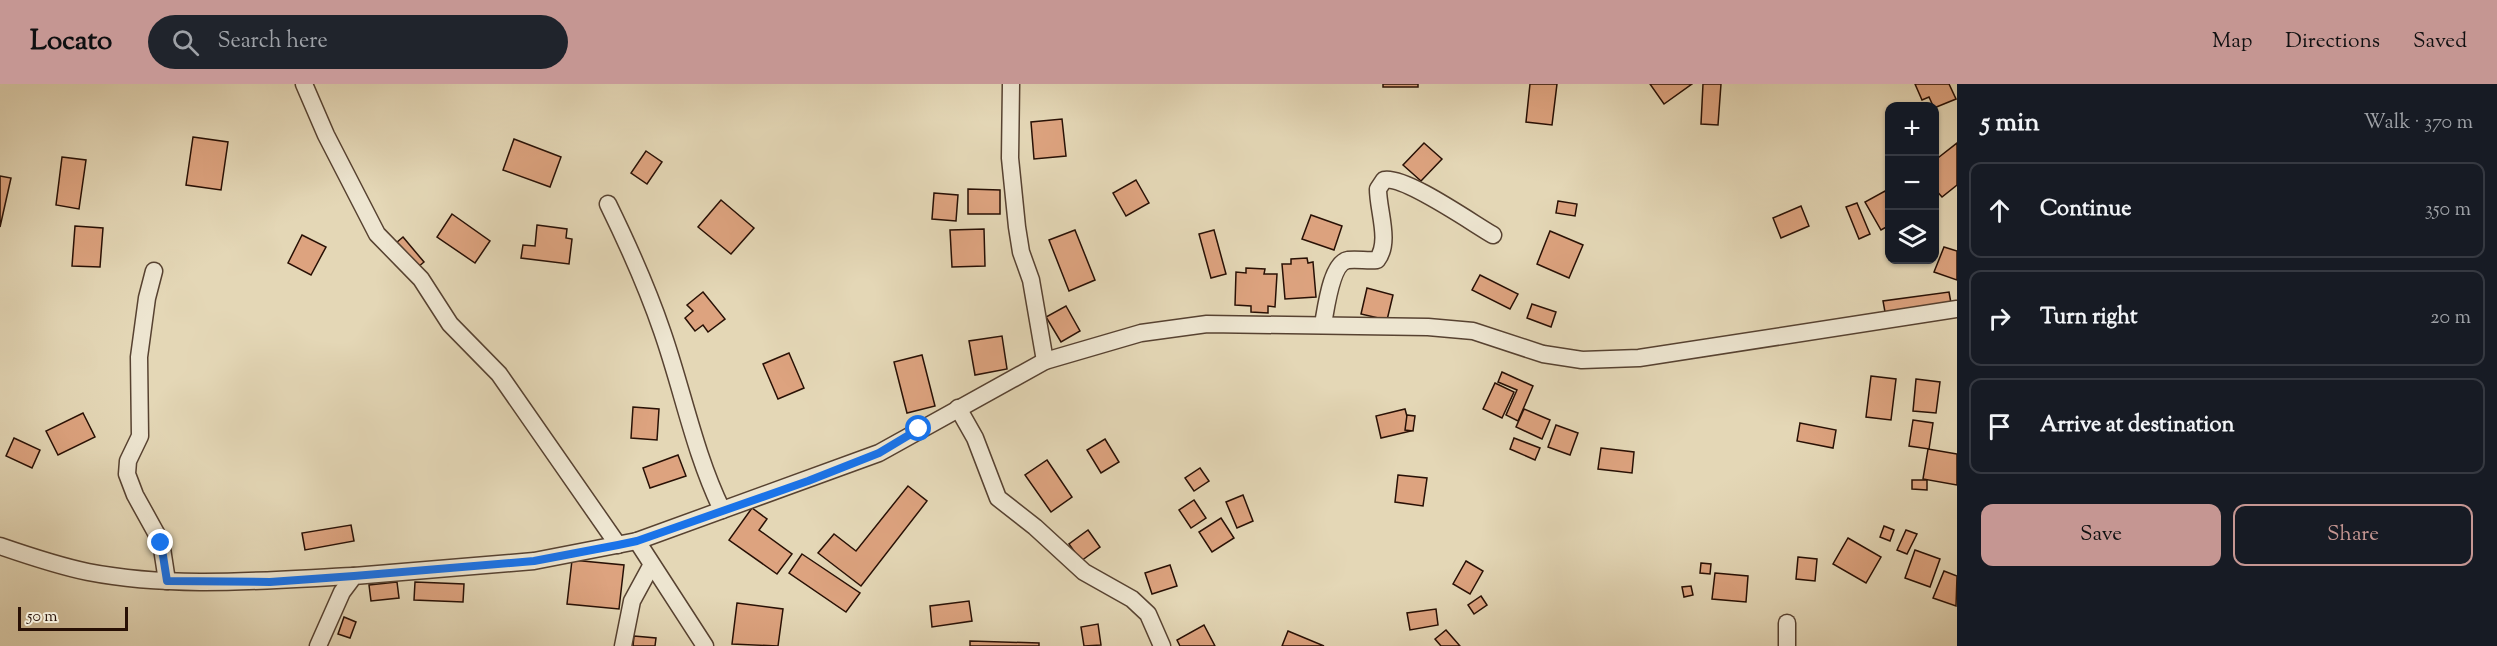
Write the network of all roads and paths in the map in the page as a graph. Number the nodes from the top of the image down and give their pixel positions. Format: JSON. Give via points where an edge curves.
{"nodes":[{"id":1,"x":304,"y":84,"type":"edge"},
{"id":2,"x":1011,"y":84,"type":"edge"},
{"id":3,"x":608,"y":204,"type":"dead end"},
{"id":4,"x":1493,"y":235,"type":"dead end"},
{"id":5,"x":154,"y":271,"type":"dead end"},
{"id":6,"x":1957,"y":309,"type":"edge"},
{"id":7,"x":1323,"y":324,"type":"junction"},
{"id":8,"x":1045,"y":362,"type":"junction"},
{"id":9,"x":958,"y":408,"type":"junction"},
{"id":10,"x":722,"y":510,"type":"junction"},
{"id":11,"x":637,"y":541,"type":"junction"},
{"id":12,"x":618,"y":545,"type":"junction"},
{"id":13,"x":0,"y":546,"type":"edge"},
{"id":14,"x":651,"y":566,"type":"junction"},
{"id":15,"x":354,"y":576,"type":"junction"},
{"id":16,"x":167,"y":581,"type":"junction"},
{"id":17,"x":1787,"y":623,"type":"dead end"},
{"id":18,"x":318,"y":646,"type":"edge"},
{"id":19,"x":623,"y":646,"type":"edge"},
{"id":20,"x":705,"y":646,"type":"edge"},
{"id":21,"x":1162,"y":646,"type":"edge"},
{"id":22,"x":1787,"y":646,"type":"edge"}],
"edges":[{"from":1,"to":12,"type":"street","via":[[377,234],[421,279],[450,324],[500,374]]},
{"from":2,"to":8,"type":"street","via":[[1010,158],[1017,227]]},
{"from":3,"to":10,"type":"street","via":[[663,333],[705,474]]},
{"from":4,"to":7,"type":"street","via":[[1412,187],[1392,178],[1384,180],[1378,189],[1382,254],[1377,260],[1346,260],[1338,266]]},
{"from":5,"to":16,"type":"street","via":[[139,357],[140,436],[128,461],[127,474],[161,543]]},
{"from":6,"to":7,"type":"street","via":[[1639,358],[1582,360],[1543,354],[1473,332]]},
{"from":7,"to":8,"type":"street","via":[[1207,324],[1141,333]]},
{"from":8,"to":9,"type":"street"},
{"from":9,"to":10,"type":"street","via":[[879,453]]},
{"from":9,"to":21,"type":"street","via":[[998,498],[1084,572],[1132,599],[1148,614]]},
{"from":10,"to":11,"type":"street"},
{"from":11,"to":12,"type":"street"},
{"from":11,"to":14,"type":"street"},
{"from":12,"to":15,"type":"street","via":[[534,561]]},
{"from":13,"to":16,"type":"street","via":[[88,572]]},
{"from":14,"to":19,"type":"street","via":[[632,601]]},
{"from":14,"to":20,"type":"street"},
{"from":15,"to":16,"type":"street","via":[[270,582]]},
{"from":15,"to":18,"type":"street","via":[[342,592]]},
{"from":17,"to":22,"type":"street"}]}
